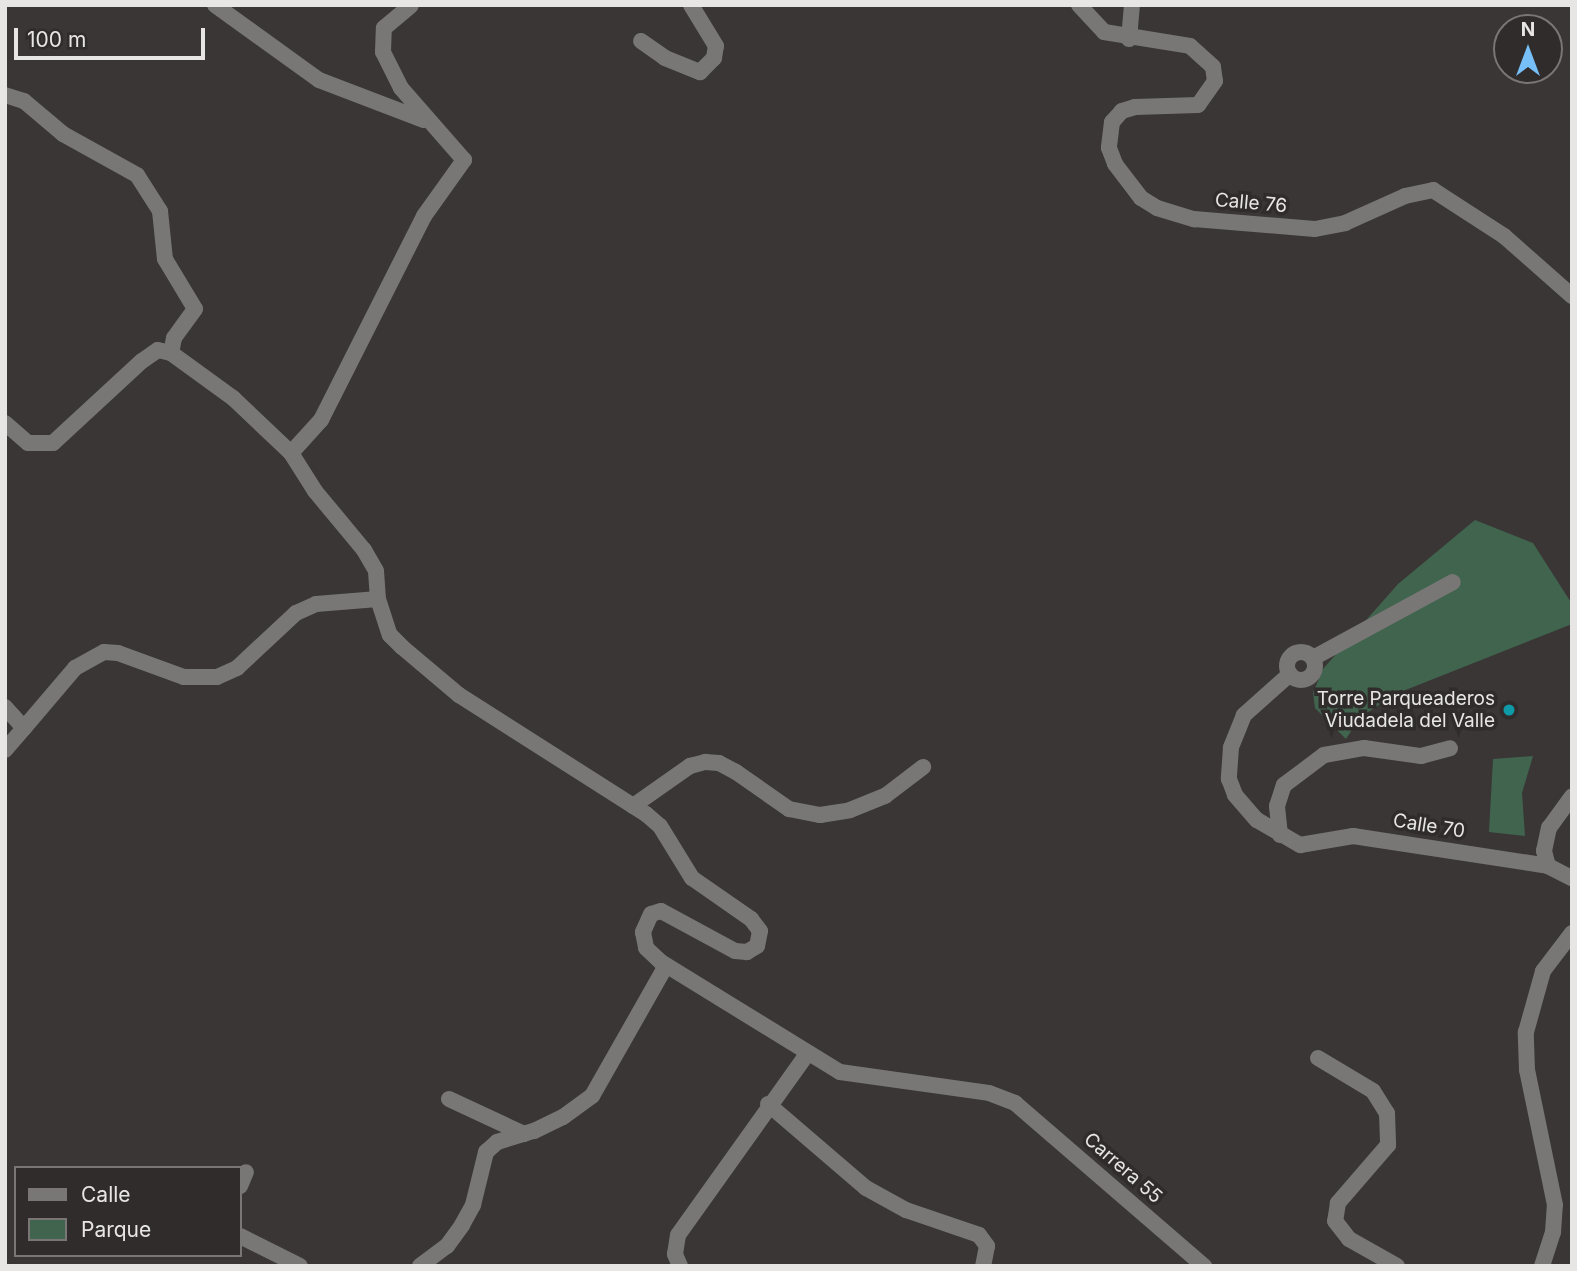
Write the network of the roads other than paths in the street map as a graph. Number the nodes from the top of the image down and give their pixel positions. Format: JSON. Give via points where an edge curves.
{"nodes":[{"id":1,"x":215,"y":5,"type":"edge"},
{"id":2,"x":411,"y":5,"type":"edge"},
{"id":3,"x":691,"y":5,"type":"edge"},
{"id":4,"x":1079,"y":5,"type":"edge"},
{"id":5,"x":1132,"y":5,"type":"edge"},
{"id":6,"x":1129,"y":39,"type":"junction"},
{"id":7,"x":641,"y":41,"type":"dead end"},
{"id":8,"x":5,"y":95,"type":"edge"},
{"id":9,"x":426,"y":121,"type":"junction"},
{"id":10,"x":1572,"y":296,"type":"edge"},
{"id":11,"x":171,"y":353,"type":"junction"},
{"id":12,"x":5,"y":423,"type":"edge"},
{"id":13,"x":291,"y":453,"type":"junction"},
{"id":14,"x":1453,"y":582,"type":"dead end"},
{"id":15,"x":378,"y":598,"type":"junction"},
{"id":16,"x":5,"y":707,"type":"edge"},
{"id":17,"x":24,"y":728,"type":"junction"},
{"id":18,"x":1450,"y":748,"type":"dead end"},
{"id":19,"x":5,"y":750,"type":"edge"},
{"id":20,"x":923,"y":767,"type":"dead end"},
{"id":21,"x":1572,"y":796,"type":"edge"},
{"id":22,"x":633,"y":806,"type":"junction"},
{"id":23,"x":1280,"y":835,"type":"junction"},
{"id":24,"x":1548,"y":866,"type":"junction"},
{"id":25,"x":1572,"y":878,"type":"edge"},
{"id":26,"x":1572,"y":933,"type":"edge"},
{"id":27,"x":666,"y":965,"type":"junction"},
{"id":28,"x":807,"y":1054,"type":"junction"},
{"id":29,"x":1318,"y":1058,"type":"dead end"},
{"id":30,"x":449,"y":1099,"type":"dead end"},
{"id":31,"x":768,"y":1104,"type":"junction"},
{"id":32,"x":524,"y":1134,"type":"junction"},
{"id":33,"x":242,"y":1237,"type":"edge"},
{"id":34,"x":300,"y":1266,"type":"edge"},
{"id":35,"x":420,"y":1266,"type":"edge"},
{"id":36,"x":680,"y":1266,"type":"edge"},
{"id":37,"x":983,"y":1266,"type":"edge"},
{"id":38,"x":1204,"y":1266,"type":"edge"},
{"id":39,"x":1397,"y":1266,"type":"edge"},
{"id":40,"x":1542,"y":1266,"type":"edge"}],
"edges":[{"from":1,"to":9,"type":"street","via":[[319,80]]},
{"from":2,"to":9,"type":"street","via":[[384,29],[380,44],[401,88]]},
{"from":3,"to":7,"type":"street","via":[[716,46],[715,58],[700,72]]},
{"from":4,"to":6,"type":"street","via":[[1104,32]]},
{"from":5,"to":6,"type":"street"},
{"from":6,"to":10,"type":"street","name":"Calle 76","via":[[1190,46],[1210,60],[1216,76],[1198,104],[1135,107],[1122,111],[1112,122],[1109,148],[1115,164],[1141,198],[1157,208],[1194,219],[1315,229],[1345,223],[1405,196],[1433,190],[1504,236]]},
{"from":8,"to":11,"type":"street","via":[[24,101],[64,134],[137,175],[149,193],[160,211],[165,259],[195,309],[174,338]]},
{"from":9,"to":13,"type":"street","via":[[464,160],[424,216],[321,420]]},
{"from":11,"to":12,"type":"street","via":[[158,351],[142,361],[53,443],[28,443]]},
{"from":11,"to":13,"type":"street","via":[[233,398]]},
{"from":13,"to":15,"type":"street","via":[[315,491],[364,550],[376,571]]},
{"from":14,"to":23,"type":"street","via":[[1313,658],[1309,678],[1295,679],[1290,674],[1244,715],[1228,763],[1234,795]]},
{"from":15,"to":17,"type":"street","via":[[316,604],[296,613],[237,668],[217,677],[184,677],[118,653],[88,658]]},
{"from":15,"to":22,"type":"street","via":[[390,635],[459,695]]},
{"from":16,"to":17,"type":"street"},
{"from":17,"to":19,"type":"street"},
{"from":18,"to":23,"type":"street","via":[[1421,756],[1364,748],[1324,755],[1284,785],[1277,806]]},
{"from":20,"to":22,"type":"street","via":[[885,796],[850,810],[820,815],[789,809],[736,772],[705,762],[690,766]]},
{"from":21,"to":24,"type":"street","via":[[1549,828]]},
{"from":22,"to":27,"type":"street","via":[[660,826],[692,878],[751,919],[760,931],[757,946],[747,952],[735,951],[719,946],[668,912],[651,914],[643,932],[646,948]]},
{"from":23,"to":24,"type":"street","name":"Calle 70","via":[[1300,845],[1353,836]]},
{"from":24,"to":25,"type":"street","name":"Calle 70"},
{"from":26,"to":40,"type":"street","via":[[1537,983],[1526,1032],[1527,1070],[1555,1205],[1553,1232]]},
{"from":27,"to":28,"type":"street"},
{"from":27,"to":32,"type":"street","via":[[592,1096],[563,1117]]},
{"from":28,"to":31,"type":"street"},
{"from":28,"to":38,"type":"street","name":"Carrera 55","via":[[840,1072],[989,1093],[1015,1102]]},
{"from":29,"to":39,"type":"street","via":[[1373,1091],[1387,1113],[1388,1145],[1338,1203],[1335,1221],[1349,1239]]},
{"from":30,"to":32,"type":"street"},
{"from":31,"to":36,"type":"street","via":[[678,1235],[675,1254]]},
{"from":31,"to":37,"type":"street","via":[[866,1188],[906,1210],[979,1235],[987,1246]]},
{"from":32,"to":35,"type":"street","via":[[498,1142],[486,1152],[462,1225],[447,1246]]},
{"from":33,"to":34,"type":"street"}]}
